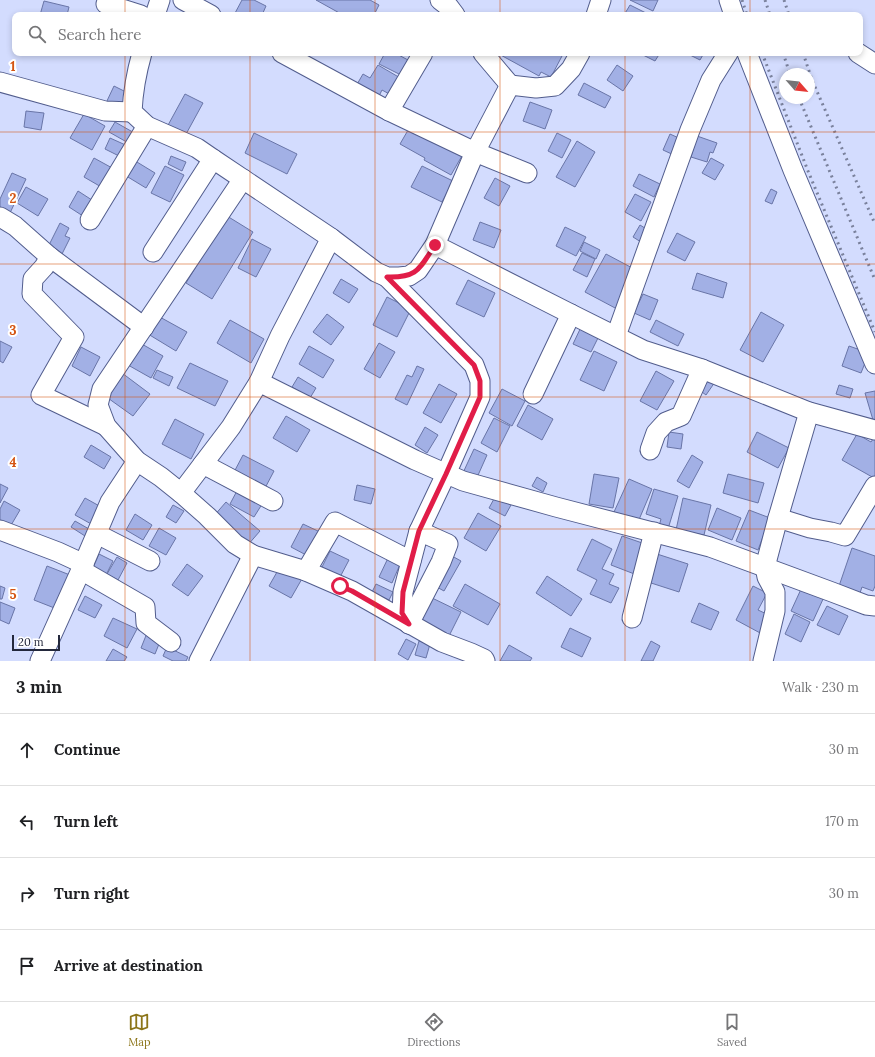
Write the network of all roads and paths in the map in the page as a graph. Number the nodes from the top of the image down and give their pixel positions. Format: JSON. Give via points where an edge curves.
{"nodes":[{"id":1,"x":160,"y":0,"type":"edge"},
{"id":2,"x":183,"y":0,"type":"edge"},
{"id":3,"x":601,"y":0,"type":"edge"},
{"id":4,"x":729,"y":0,"type":"edge"},
{"id":5,"x":106,"y":4,"type":"dead end"},
{"id":6,"x":131,"y":12,"type":"edge"},
{"id":7,"x":156,"y":12,"type":"edge"},
{"id":8,"x":205,"y":12,"type":"edge"},
{"id":9,"x":597,"y":12,"type":"edge"},
{"id":10,"x":733,"y":12,"type":"edge"},
{"id":11,"x":141,"y":56,"type":"edge"},
{"id":12,"x":288,"y":56,"type":"edge"},
{"id":13,"x":421,"y":56,"type":"edge"},
{"id":14,"x":486,"y":56,"type":"edge"},
{"id":15,"x":578,"y":56,"type":"edge"},
{"id":16,"x":726,"y":56,"type":"edge"},
{"id":17,"x":748,"y":56,"type":"edge"},
{"id":18,"x":863,"y":56,"type":"edge"},
{"id":19,"x":875,"y":64,"type":"edge"},
{"id":20,"x":0,"y":82,"type":"edge"},
{"id":21,"x":510,"y":85,"type":"junction"},
{"id":22,"x":389,"y":111,"type":"junction"},
{"id":23,"x":132,"y":112,"type":"junction"},
{"id":24,"x":147,"y":126,"type":"junction"},
{"id":25,"x":476,"y":152,"type":"junction"},
{"id":26,"x":213,"y":159,"type":"junction"},
{"id":27,"x":527,"y":173,"type":"dead end"},
{"id":28,"x":243,"y":179,"type":"junction"},
{"id":29,"x":90,"y":220,"type":"dead end"},
{"id":30,"x":5,"y":226,"type":"edge"},
{"id":31,"x":331,"y":238,"type":"junction"},
{"id":32,"x":435,"y":245,"type":"junction"},
{"id":33,"x":153,"y":252,"type":"dead end"},
{"id":34,"x":50,"y":257,"type":"junction"},
{"id":35,"x":387,"y":277,"type":"junction"},
{"id":36,"x":571,"y":314,"type":"junction"},
{"id":37,"x":144,"y":327,"type":"junction"},
{"id":38,"x":616,"y":336,"type":"junction"},
{"id":39,"x":875,"y":364,"type":"edge"},
{"id":40,"x":702,"y":369,"type":"junction"},
{"id":41,"x":259,"y":382,"type":"junction"},
{"id":42,"x":533,"y":394,"type":"dead end"},
{"id":43,"x":809,"y":412,"type":"junction"},
{"id":44,"x":106,"y":426,"type":"junction"},
{"id":45,"x":875,"y":430,"type":"edge"},
{"id":46,"x":650,"y":450,"type":"dead end"},
{"id":47,"x":137,"y":461,"type":"junction"},
{"id":48,"x":203,"y":464,"type":"junction"},
{"id":49,"x":446,"y":474,"type":"junction"},
{"id":50,"x":875,"y":486,"type":"edge"},
{"id":51,"x":181,"y":493,"type":"junction"},
{"id":52,"x":273,"y":501,"type":"dead end"},
{"id":53,"x":778,"y":518,"type":"junction"},
{"id":54,"x":0,"y":530,"type":"edge"},
{"id":55,"x":419,"y":531,"type":"junction"},
{"id":56,"x":654,"y":532,"type":"junction"},
{"id":57,"x":97,"y":534,"type":"junction"},
{"id":58,"x":253,"y":555,"type":"junction"},
{"id":59,"x":150,"y":561,"type":"dead end"},
{"id":60,"x":411,"y":561,"type":"junction"},
{"id":61,"x":83,"y":567,"type":"junction"},
{"id":62,"x":765,"y":567,"type":"junction"},
{"id":63,"x":306,"y":571,"type":"junction"},
{"id":64,"x":875,"y":606,"type":"edge"},
{"id":65,"x":632,"y":618,"type":"dead end"},
{"id":66,"x":409,"y":624,"type":"junction"},
{"id":67,"x":171,"y":642,"type":"dead end"},
{"id":68,"x":40,"y":661,"type":"edge"},
{"id":69,"x":199,"y":661,"type":"edge"},
{"id":70,"x":485,"y":661,"type":"edge"},
{"id":71,"x":763,"y":661,"type":"edge"}],
"edges":[{"from":1,"to":7,"type":"street"},
{"from":2,"to":8,"type":"street"},
{"from":3,"to":9,"type":"street"},
{"from":4,"to":10,"type":"street"},
{"from":5,"to":6,"type":"street"},
{"from":11,"to":23,"type":"street"},
{"from":12,"to":22,"type":"street"},
{"from":13,"to":22,"type":"street"},
{"from":14,"to":21,"type":"street"},
{"from":15,"to":21,"type":"street","via":[[571,69],[555,86],[536,88]]},
{"from":16,"to":38,"type":"street","via":[[711,80],[690,130]]},
{"from":17,"to":39,"type":"street","via":[[792,170]]},
{"from":18,"to":19,"type":"street"},
{"from":20,"to":23,"type":"street","via":[[105,112]]},
{"from":21,"to":25,"type":"street"},
{"from":22,"to":25,"type":"street"},
{"from":23,"to":24,"type":"street"},
{"from":24,"to":26,"type":"street","via":[[197,148]]},
{"from":24,"to":29,"type":"street"},
{"from":25,"to":27,"type":"street"},
{"from":25,"to":32,"type":"street"},
{"from":26,"to":28,"type":"street"},
{"from":26,"to":33,"type":"street"},
{"from":28,"to":31,"type":"street"},
{"from":28,"to":37,"type":"street"},
{"from":30,"to":34,"type":"street"},
{"from":31,"to":35,"type":"street","via":[[376,272]]},
{"from":31,"to":41,"type":"street"},
{"from":32,"to":35,"type":"street","via":[[418,270],[409,276]]},
{"from":32,"to":36,"type":"street"},
{"from":34,"to":37,"type":"street"},
{"from":34,"to":44,"type":"street","via":[[32,279],[32,294],[74,337],[41,395]]},
{"from":35,"to":49,"type":"street","via":[[474,365],[480,381],[480,397]]},
{"from":36,"to":38,"type":"street"},
{"from":36,"to":42,"type":"street"},
{"from":37,"to":44,"type":"street","via":[[102,389],[98,405]]},
{"from":38,"to":40,"type":"street","via":[[643,350]]},
{"from":40,"to":43,"type":"street"},
{"from":40,"to":46,"type":"street","via":[[681,416],[666,422],[656,433]]},
{"from":41,"to":48,"type":"street","via":[[232,427]]},
{"from":41,"to":49,"type":"street"},
{"from":43,"to":45,"type":"street"},
{"from":43,"to":53,"type":"street"},
{"from":44,"to":47,"type":"street"},
{"from":47,"to":51,"type":"street"},
{"from":47,"to":57,"type":"street","via":[[110,502]]},
{"from":48,"to":51,"type":"street"},
{"from":48,"to":52,"type":"street"},
{"from":49,"to":55,"type":"street"},
{"from":49,"to":56,"type":"street","via":[[541,503]]},
{"from":50,"to":53,"type":"street","via":[[845,536]]},
{"from":51,"to":58,"type":"street","via":[[235,544]]},
{"from":53,"to":62,"type":"street"},
{"from":54,"to":61,"type":"street","via":[[58,552]]},
{"from":55,"to":60,"type":"street"},
{"from":55,"to":66,"type":"street","via":[[448,544]]},
{"from":56,"to":62,"type":"street","via":[[710,547]]},
{"from":56,"to":65,"type":"street"},
{"from":57,"to":59,"type":"street"},
{"from":57,"to":61,"type":"street"},
{"from":58,"to":63,"type":"street"},
{"from":58,"to":69,"type":"street"},
{"from":60,"to":63,"type":"street","via":[[335,522]]},
{"from":60,"to":66,"type":"street","via":[[403,592],[402,613]]},
{"from":61,"to":67,"type":"street","via":[[145,607],[146,623]]},
{"from":61,"to":68,"type":"street"},
{"from":62,"to":64,"type":"street","via":[[866,605]]},
{"from":62,"to":71,"type":"street","via":[[775,592],[775,611]]},
{"from":63,"to":66,"type":"street","via":[[352,591]]},
{"from":66,"to":70,"type":"street"}]}
